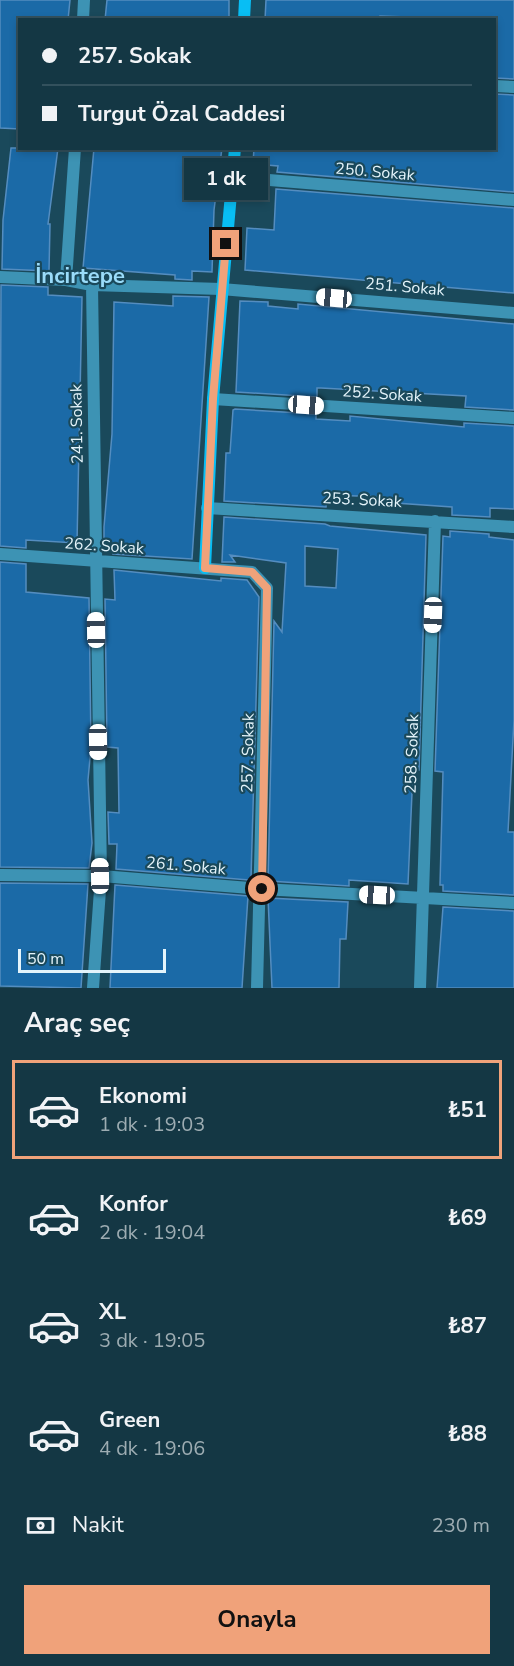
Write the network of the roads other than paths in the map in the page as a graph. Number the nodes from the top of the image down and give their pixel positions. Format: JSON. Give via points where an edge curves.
{"nodes":[{"id":1,"x":84,"y":0,"type":"edge"},
{"id":2,"x":245,"y":0,"type":"edge"},
{"id":3,"x":83,"y":18,"type":"edge"},
{"id":4,"x":244,"y":18,"type":"edge"},
{"id":5,"x":496,"y":86,"type":"edge"},
{"id":6,"x":514,"y":87,"type":"edge"},
{"id":7,"x":75,"y":150,"type":"edge"},
{"id":8,"x":235,"y":150,"type":"edge"},
{"id":9,"x":233,"y":177,"type":"junction"},
{"id":10,"x":514,"y":200,"type":"edge"},
{"id":11,"x":0,"y":277,"type":"edge"},
{"id":12,"x":66,"y":280,"type":"junction"},
{"id":13,"x":92,"y":285,"type":"junction"},
{"id":14,"x":221,"y":289,"type":"junction"},
{"id":15,"x":514,"y":313,"type":"edge"},
{"id":16,"x":213,"y":399,"type":"junction"},
{"id":17,"x":514,"y":418,"type":"edge"},
{"id":18,"x":207,"y":508,"type":"junction"},
{"id":19,"x":435,"y":520,"type":"junction"},
{"id":20,"x":514,"y":527,"type":"edge"},
{"id":21,"x":0,"y":554,"type":"edge"},
{"id":22,"x":95,"y":562,"type":"junction"},
{"id":23,"x":205,"y":568,"type":"junction"},
{"id":24,"x":0,"y":875,"type":"edge"},
{"id":25,"x":100,"y":876,"type":"junction"},
{"id":26,"x":262,"y":889,"type":"junction"},
{"id":27,"x":424,"y":897,"type":"junction"},
{"id":28,"x":514,"y":903,"type":"edge"},
{"id":29,"x":93,"y":988,"type":"edge"},
{"id":30,"x":257,"y":988,"type":"edge"},
{"id":31,"x":420,"y":988,"type":"edge"}],
"edges":[{"from":1,"to":3,"type":"street"},
{"from":2,"to":4,"type":"street"},
{"from":5,"to":6,"type":"street"},
{"from":7,"to":12,"type":"street"},
{"from":8,"to":9,"type":"street"},
{"from":9,"to":10,"type":"street","name":"250. Sokak"},
{"from":9,"to":14,"type":"street"},
{"from":11,"to":12,"type":"street","name":"251. Sokak"},
{"from":12,"to":13,"type":"street","name":"251. Sokak"},
{"from":13,"to":14,"type":"street","name":"251. Sokak"},
{"from":13,"to":22,"type":"street","name":"241. Sokak"},
{"from":14,"to":15,"type":"street","name":"251. Sokak"},
{"from":14,"to":16,"type":"street"},
{"from":16,"to":17,"type":"street","name":"252. Sokak"},
{"from":16,"to":18,"type":"street"},
{"from":18,"to":19,"type":"street","name":"253. Sokak"},
{"from":18,"to":23,"type":"street"},
{"from":19,"to":20,"type":"street","name":"253. Sokak"},
{"from":19,"to":27,"type":"street","name":"258. Sokak"},
{"from":21,"to":22,"type":"street","name":"262. Sokak"},
{"from":22,"to":23,"type":"street","name":"262. Sokak"},
{"from":22,"to":25,"type":"street","name":"241. Sokak"},
{"from":23,"to":26,"type":"street","name":"257. Sokak","via":[[252,572],[267,588]]},
{"from":24,"to":25,"type":"street","name":"261. Sokak"},
{"from":25,"to":26,"type":"street","name":"261. Sokak"},
{"from":25,"to":29,"type":"street","name":"241. Sokak"},
{"from":26,"to":27,"type":"street","name":"261. Sokak"},
{"from":26,"to":30,"type":"street","name":"257. Sokak"},
{"from":27,"to":28,"type":"street","name":"261. Sokak"},
{"from":27,"to":31,"type":"street","name":"258. Sokak"}]}
